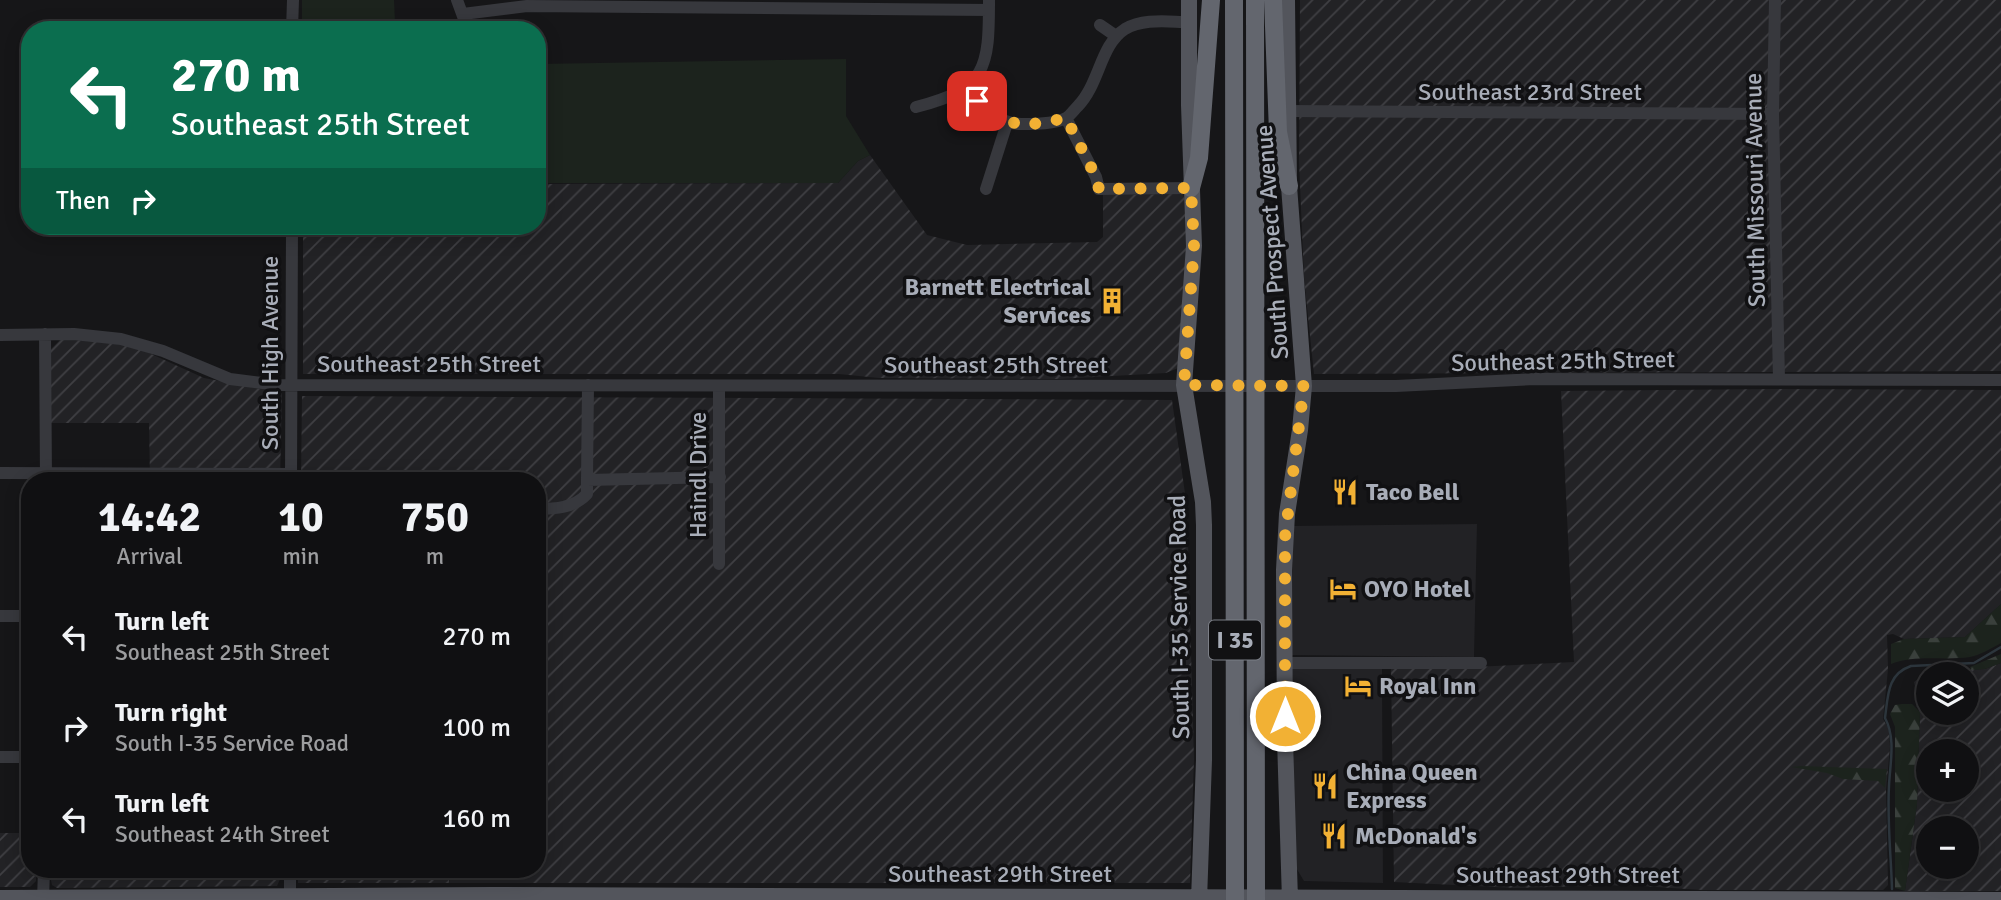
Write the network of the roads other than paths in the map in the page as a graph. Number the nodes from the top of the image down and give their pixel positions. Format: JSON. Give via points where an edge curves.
{"nodes":[{"id":1,"x":293,"y":0,"type":"edge"},
{"id":2,"x":457,"y":0,"type":"edge"},
{"id":3,"x":1189,"y":0,"type":"edge"},
{"id":4,"x":1211,"y":0,"type":"edge"},
{"id":5,"x":1234,"y":0,"type":"edge"},
{"id":6,"x":1255,"y":0,"type":"edge"},
{"id":7,"x":1273,"y":0,"type":"edge"},
{"id":8,"x":1287,"y":0,"type":"edge"},
{"id":9,"x":1775,"y":0,"type":"edge"},
{"id":10,"x":989,"y":5,"type":"edge"},
{"id":11,"x":463,"y":14,"type":"junction"},
{"id":12,"x":292,"y":21,"type":"edge"},
{"id":13,"x":465,"y":21,"type":"edge"},
{"id":14,"x":1189,"y":22,"type":"junction"},
{"id":15,"x":1100,"y":25,"type":"dead end"},
{"id":16,"x":1116,"y":36,"type":"junction"},
{"id":17,"x":968,"y":86,"type":"junction"},
{"id":18,"x":916,"y":107,"type":"dead end"},
{"id":19,"x":1287,"y":111,"type":"junction"},
{"id":20,"x":1773,"y":114,"type":"junction"},
{"id":21,"x":1066,"y":118,"type":"junction"},
{"id":22,"x":1007,"y":123,"type":"junction"},
{"id":23,"x":1289,"y":186,"type":"junction"},
{"id":24,"x":1191,"y":188,"type":"junction"},
{"id":25,"x":986,"y":189,"type":"dead end"},
{"id":26,"x":292,"y":235,"type":"edge"},
{"id":27,"x":45,"y":334,"type":"junction"},
{"id":28,"x":0,"y":335,"type":"edge"},
{"id":29,"x":1779,"y":379,"type":"junction"},
{"id":30,"x":2001,"y":380,"type":"edge"},
{"id":31,"x":291,"y":385,"type":"junction"},
{"id":32,"x":588,"y":385,"type":"junction"},
{"id":33,"x":1184,"y":385,"type":"junction"},
{"id":34,"x":719,"y":386,"type":"junction"},
{"id":35,"x":1304,"y":386,"type":"junction"},
{"id":36,"x":46,"y":472,"type":"edge"},
{"id":37,"x":291,"y":472,"type":"edge"},
{"id":38,"x":0,"y":473,"type":"edge"},
{"id":39,"x":21,"y":475,"type":"edge"},
{"id":40,"x":720,"y":477,"type":"junction"},
{"id":41,"x":587,"y":480,"type":"junction"},
{"id":42,"x":546,"y":508,"type":"edge"},
{"id":43,"x":719,"y":564,"type":"dead end"},
{"id":44,"x":0,"y":616,"type":"edge"},
{"id":45,"x":21,"y":616,"type":"edge"},
{"id":46,"x":1285,"y":663,"type":"junction"},
{"id":47,"x":1481,"y":663,"type":"dead end"},
{"id":48,"x":0,"y":757,"type":"edge"},
{"id":49,"x":21,"y":757,"type":"edge"},
{"id":50,"x":44,"y":878,"type":"edge"},
{"id":51,"x":290,"y":878,"type":"edge"},
{"id":52,"x":0,"y":898,"type":"edge"},
{"id":53,"x":289,"y":898,"type":"edge"},
{"id":54,"x":792,"y":898,"type":"edge"},
{"id":55,"x":1044,"y":898,"type":"edge"},
{"id":56,"x":1205,"y":898,"type":"edge"},
{"id":57,"x":1285,"y":898,"type":"edge"},
{"id":58,"x":43,"y":899,"type":"edge"},
{"id":59,"x":1235,"y":900,"type":"edge"},
{"id":60,"x":1256,"y":900,"type":"edge"},
{"id":61,"x":2001,"y":900,"type":"edge"}],
"edges":[{"from":1,"to":12,"type":"street"},
{"from":2,"to":11,"type":"street"},
{"from":3,"to":14,"type":"main road","name":"South I-35 Service Road"},
{"from":4,"to":24,"type":"highway","via":[[1199,158]]},
{"from":5,"to":59,"type":"highway","number":"I 35"},
{"from":6,"to":60,"type":"highway","number":"I 35"},
{"from":7,"to":23,"type":"highway","via":[[1278,132]]},
{"from":8,"to":19,"type":"main road","name":"South Prospect Avenue"},
{"from":9,"to":20,"type":"street","name":"South Missouri Avenue"},
{"from":10,"to":11,"type":"street","via":[[527,6]]},
{"from":10,"to":17,"type":"street","via":[[989,46],[984,64]]},
{"from":11,"to":13,"type":"street"},
{"from":14,"to":16,"type":"street","via":[[1149,22]]},
{"from":14,"to":24,"type":"main road","name":"South I-35 Service Road"},
{"from":15,"to":16,"type":"street"},
{"from":16,"to":21,"type":"street","via":[[1091,89]]},
{"from":17,"to":18,"type":"street"},
{"from":17,"to":22,"type":"street","via":[[977,101]]},
{"from":19,"to":20,"type":"street","name":"Southeast 23rd Street"},
{"from":19,"to":23,"type":"main road","name":"South Prospect Avenue"},
{"from":20,"to":29,"type":"street","name":"South Missouri Avenue"},
{"from":21,"to":22,"type":"street"},
{"from":21,"to":24,"type":"street","via":[[1099,189]]},
{"from":22,"to":25,"type":"street"},
{"from":23,"to":35,"type":"main road","name":"South Prospect Avenue"},
{"from":24,"to":33,"type":"main road","name":"South I-35 Service Road","via":[[1194,246]]},
{"from":26,"to":31,"type":"street","name":"South High Avenue"},
{"from":27,"to":28,"type":"street","name":"Southeast 25th Street"},
{"from":27,"to":31,"type":"street","name":"Southeast 25th Street","via":[[121,339],[230,379]]},
{"from":27,"to":36,"type":"street"},
{"from":29,"to":30,"type":"street","name":"Southeast 25th Street"},
{"from":29,"to":35,"type":"street","name":"Southeast 25th Street","via":[[1535,379]]},
{"from":31,"to":32,"type":"street","name":"Southeast 25th Street"},
{"from":31,"to":37,"type":"street","name":"South High Avenue"},
{"from":32,"to":34,"type":"street","name":"Southeast 25th Street"},
{"from":32,"to":41,"type":"street"},
{"from":33,"to":34,"type":"street","name":"Southeast 25th Street"},
{"from":33,"to":35,"type":"street","name":"Southeast 25th Street"},
{"from":33,"to":56,"type":"main road","name":"South I-35 Service Road","via":[[1204,525]]},
{"from":34,"to":40,"type":"street","name":"Haindl Drive"},
{"from":35,"to":46,"type":"main road","name":"South Prospect Avenue","via":[[1285,537]]},
{"from":38,"to":39,"type":"street"},
{"from":40,"to":41,"type":"street"},
{"from":40,"to":43,"type":"street","name":"Haindl Drive"},
{"from":41,"to":42,"type":"street","via":[[587,494],[580,502]]},
{"from":44,"to":45,"type":"street"},
{"from":46,"to":47,"type":"street"},
{"from":46,"to":57,"type":"main road","name":"South Prospect Avenue"},
{"from":48,"to":49,"type":"street"},
{"from":50,"to":58,"type":"street"},
{"from":51,"to":53,"type":"street"},
{"from":52,"to":58,"type":"main road","name":"Southeast 29th Street"},
{"from":53,"to":54,"type":"main road","name":"Southeast 29th Street"},
{"from":53,"to":58,"type":"main road","name":"Southeast 29th Street"},
{"from":54,"to":55,"type":"main road","name":"Southeast 29th Street"},
{"from":55,"to":56,"type":"main road","name":"Southeast 29th Street"},
{"from":56,"to":57,"type":"main road","name":"Southeast 29th Street"},
{"from":57,"to":61,"type":"main road","name":"Southeast 29th Street"}]}
